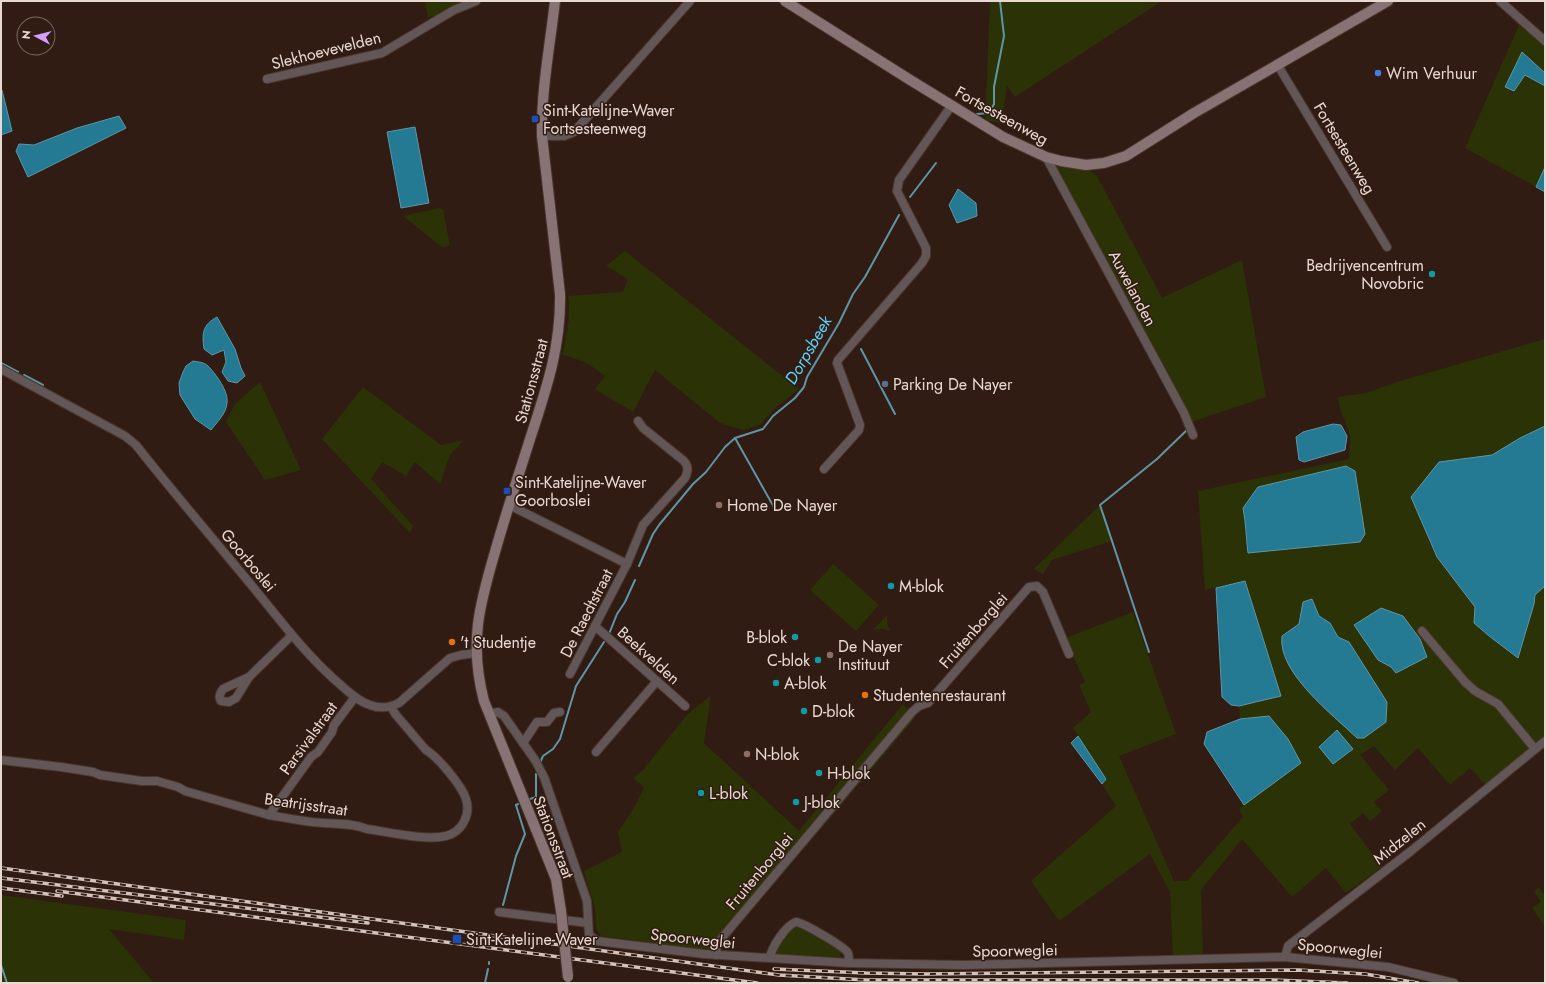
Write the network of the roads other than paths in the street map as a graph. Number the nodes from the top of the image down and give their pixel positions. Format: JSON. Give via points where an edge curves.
{"nodes":[{"id":1,"x":476,"y":1,"type":"edge"},
{"id":2,"x":555,"y":1,"type":"edge"},
{"id":3,"x":690,"y":1,"type":"edge"},
{"id":4,"x":785,"y":1,"type":"edge"},
{"id":5,"x":1388,"y":1,"type":"edge"},
{"id":6,"x":1500,"y":1,"type":"edge"},
{"id":7,"x":1545,"y":41,"type":"edge"},
{"id":8,"x":1277,"y":64,"type":"junction"},
{"id":9,"x":267,"y":79,"type":"dead end"},
{"id":10,"x":952,"y":105,"type":"junction"},
{"id":11,"x":542,"y":136,"type":"junction"},
{"id":12,"x":1046,"y":157,"type":"junction"},
{"id":13,"x":1387,"y":247,"type":"dead end"},
{"id":14,"x":1,"y":369,"type":"edge"},
{"id":15,"x":638,"y":421,"type":"dead end"},
{"id":16,"x":1193,"y":434,"type":"dead end"},
{"id":17,"x":824,"y":469,"type":"dead end"},
{"id":18,"x":509,"y":505,"type":"junction"},
{"id":19,"x":627,"y":564,"type":"junction"},
{"id":20,"x":595,"y":626,"type":"junction"},
{"id":21,"x":1422,"y":631,"type":"dead end"},
{"id":22,"x":291,"y":636,"type":"junction"},
{"id":23,"x":476,"y":654,"type":"junction"},
{"id":24,"x":1069,"y":654,"type":"dead end"},
{"id":25,"x":570,"y":674,"type":"dead end"},
{"id":26,"x":248,"y":677,"type":"dead end"},
{"id":27,"x":657,"y":681,"type":"junction"},
{"id":28,"x":355,"y":697,"type":"junction"},
{"id":29,"x":685,"y":706,"type":"dead end"},
{"id":30,"x":391,"y":707,"type":"junction"},
{"id":31,"x":560,"y":712,"type":"dead end"},
{"id":32,"x":488,"y":714,"type":"junction"},
{"id":33,"x":1545,"y":742,"type":"edge"},
{"id":34,"x":523,"y":743,"type":"junction"},
{"id":35,"x":1535,"y":749,"type":"junction"},
{"id":36,"x":596,"y":752,"type":"dead end"},
{"id":37,"x":1,"y":760,"type":"edge"},
{"id":38,"x":270,"y":815,"type":"junction"},
{"id":39,"x":499,"y":912,"type":"dead end"},
{"id":40,"x":588,"y":923,"type":"junction"},
{"id":41,"x":716,"y":955,"type":"junction"},
{"id":42,"x":1285,"y":957,"type":"junction"},
{"id":43,"x":770,"y":958,"type":"junction"},
{"id":44,"x":848,"y":963,"type":"junction"},
{"id":45,"x":568,"y":980,"type":"edge"},
{"id":46,"x":1454,"y":983,"type":"edge"}],
"edges":[{"from":1,"to":9,"type":"street","name":"Slekhoevevelden","via":[[454,10],[382,53]]},
{"from":2,"to":11,"type":"street","name":"Stationsstraat","via":[[543,91]]},
{"from":3,"to":11,"type":"street","via":[[574,132],[564,136]]},
{"from":4,"to":10,"type":"street","name":"Fortsesteenweg"},
{"from":5,"to":8,"type":"street","name":"Fortsesteenweg"},
{"from":6,"to":7,"type":"street"},
{"from":8,"to":12,"type":"street","name":"Fortsesteenweg","via":[[1126,156],[1086,165]]},
{"from":8,"to":13,"type":"street","name":"Fortsesteenweg"},
{"from":10,"to":12,"type":"street","name":"Fortsesteenweg","via":[[1003,137]]},
{"from":10,"to":17,"type":"street","via":[[899,180],[897,191],[926,248],[926,256],[838,360],[860,425],[859,430]]},
{"from":11,"to":18,"type":"street","name":"Stationsstraat","via":[[560,294],[560,319],[554,363],[547,389]]},
{"from":12,"to":16,"type":"street","name":"Auwelanden"},
{"from":14,"to":22,"type":"street","name":"Goorboslei","via":[[125,436],[136,445]]},
{"from":15,"to":19,"type":"street","name":"De Raedtstraat","via":[[643,428],[684,461],[688,471],[685,478],[643,525]]},
{"from":18,"to":19,"type":"street"},
{"from":18,"to":23,"type":"street","name":"Stationsstraat","via":[[480,607]]},
{"from":19,"to":20,"type":"street","name":"De Raedtstraat"},
{"from":20,"to":25,"type":"street","name":"De Raedtstraat"},
{"from":20,"to":27,"type":"street","name":"Beekvelden"},
{"from":21,"to":35,"type":"street","via":[[1465,682],[1498,704]]},
{"from":22,"to":26,"type":"street"},
{"from":22,"to":28,"type":"street","name":"Goorboslei","via":[[331,677]]},
{"from":23,"to":30,"type":"street","via":[[450,658],[400,703]]},
{"from":23,"to":32,"type":"street","name":"Stationsstraat","via":[[480,685]]},
{"from":24,"to":41,"type":"street","name":"Fruitenborglei","via":[[1043,592],[1037,586],[1028,587],[928,703],[912,712],[861,772],[721,939]]},
{"from":27,"to":29,"type":"street","name":"Beekvelden"},
{"from":27,"to":36,"type":"street"},
{"from":28,"to":30,"type":"street","name":"Goorboslei","via":[[376,707]]},
{"from":28,"to":38,"type":"street","name":"Parsivalstraat","via":[[318,752],[311,757]]},
{"from":30,"to":38,"type":"street","name":"Beatrijsstraat","via":[[426,750],[432,753],[456,781],[464,795],[467,813],[459,829],[447,836],[425,837]]},
{"from":31,"to":34,"type":"street","via":[[554,713],[547,722],[537,722]]},
{"from":32,"to":34,"type":"street","name":"Stationsstraat","via":[[501,713]]},
{"from":32,"to":45,"type":"street","name":"Stationsstraat","bridge":true,"via":[[556,879]]},
{"from":33,"to":35,"type":"street","name":"Midzelen"},
{"from":34,"to":40,"type":"street","name":"Stationsstraat","via":[[544,777],[587,901]]},
{"from":35,"to":42,"type":"street","name":"Midzelen","via":[[1288,946]]},
{"from":37,"to":38,"type":"street","name":"Beatrijsstraat","via":[[156,781]]},
{"from":39,"to":40,"type":"street"},
{"from":40,"to":41,"type":"street","name":"Spoorweglei","via":[[590,935],[597,941]]},
{"from":41,"to":43,"type":"street","name":"Spoorweglei"},
{"from":42,"to":44,"type":"street","name":"Spoorweglei","via":[[963,965]]},
{"from":42,"to":46,"type":"street","name":"Spoorweglei","via":[[1388,967]]},
{"from":43,"to":44,"type":"street","name":"Spoorweglei"},
{"from":43,"to":44,"type":"street","via":[[780,938],[792,923],[796,922],[816,930],[846,950],[849,956]]}]}
